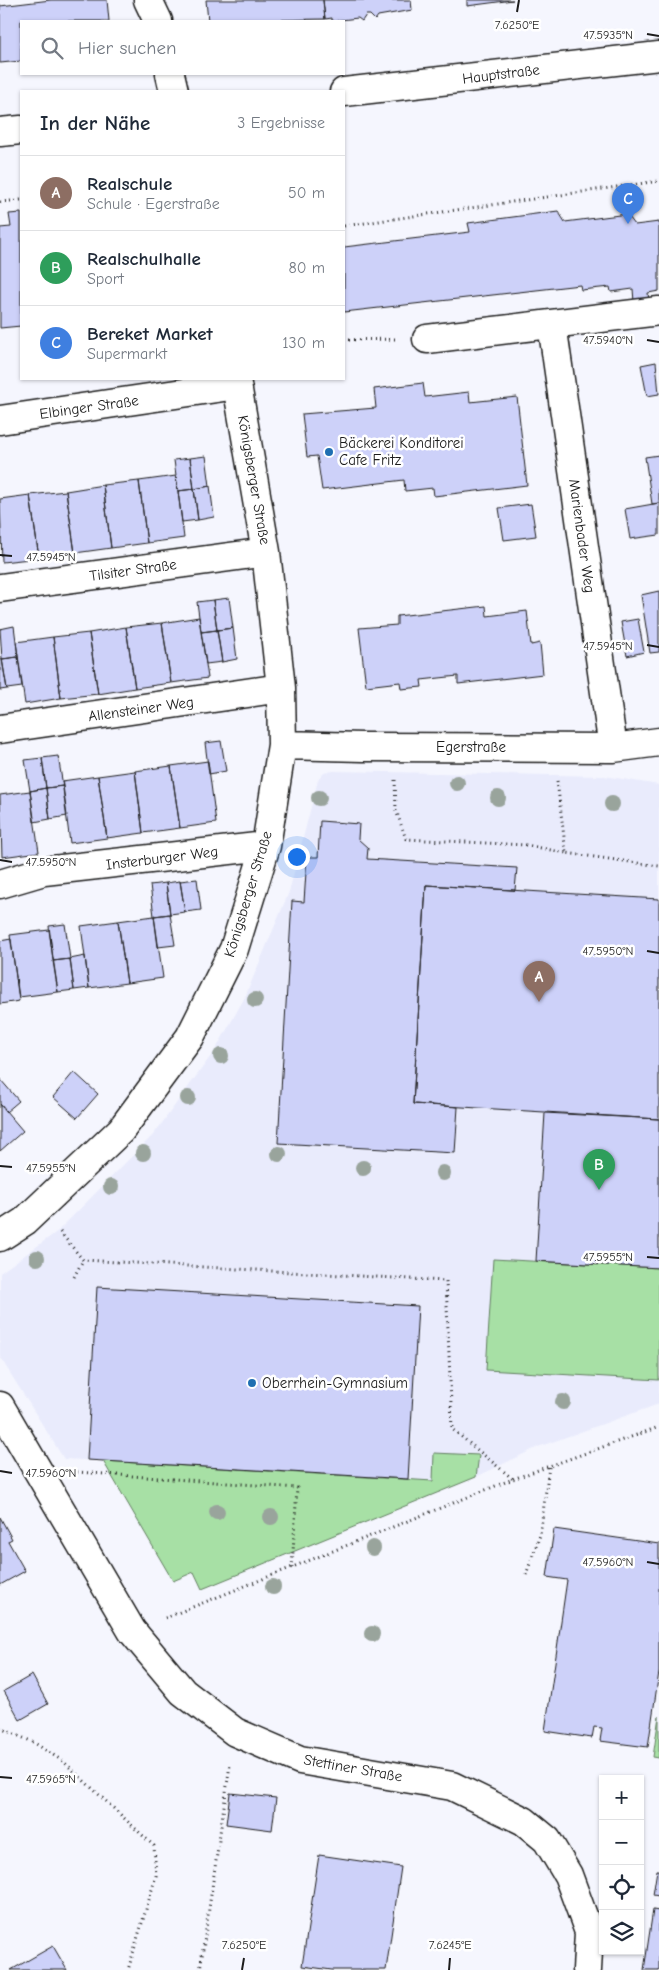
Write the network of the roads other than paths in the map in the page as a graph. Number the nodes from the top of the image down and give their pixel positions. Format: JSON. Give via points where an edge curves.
{"nodes":[{"id":1,"x":148,"y":0,"type":"edge"},
{"id":2,"x":158,"y":20,"type":"edge"},
{"id":3,"x":659,"y":56,"type":"edge"},
{"id":4,"x":170,"y":75,"type":"edge"},
{"id":5,"x":174,"y":90,"type":"edge"},
{"id":6,"x":345,"y":92,"type":"edge"},
{"id":7,"x":20,"y":130,"type":"edge"},
{"id":8,"x":0,"y":132,"type":"edge"},
{"id":9,"x":659,"y":312,"type":"edge"},
{"id":10,"x":552,"y":324,"type":"junction"},
{"id":11,"x":427,"y":339,"type":"road end"},
{"id":12,"x":237,"y":382,"type":"edge"},
{"id":13,"x":0,"y":420,"type":"edge"},
{"id":14,"x":266,"y":552,"type":"junction"},
{"id":15,"x":0,"y":588,"type":"edge"},
{"id":16,"x":282,"y":688,"type":"junction"},
{"id":17,"x":0,"y":729,"type":"edge"},
{"id":18,"x":659,"y":742,"type":"edge"},
{"id":19,"x":282,"y":745,"type":"junction"},
{"id":20,"x":613,"y":748,"type":"junction"},
{"id":21,"x":266,"y":846,"type":"junction"},
{"id":22,"x":0,"y":884,"type":"edge"},
{"id":23,"x":0,"y":1237,"type":"edge"},
{"id":24,"x":2,"y":1413,"type":"edge"},
{"id":25,"x":587,"y":1970,"type":"edge"}],
"edges":[{"from":1,"to":2,"type":"street"},
{"from":3,"to":6,"type":"street","name":"Hauptstraße"},
{"from":4,"to":5,"type":"street"},
{"from":7,"to":8,"type":"street"},
{"from":9,"to":10,"type":"street"},
{"from":10,"to":11,"type":"street"},
{"from":10,"to":20,"type":"street","name":"Marienbader Weg"},
{"from":12,"to":13,"type":"street","name":"Elbinger Straße"},
{"from":12,"to":14,"type":"street","name":"Königsberger Straße"},
{"from":14,"to":15,"type":"street","name":"Tilsiter Straße"},
{"from":14,"to":16,"type":"street","name":"Königsberger Straße"},
{"from":16,"to":17,"type":"street","name":"Allensteiner Weg"},
{"from":16,"to":19,"type":"street","name":"Königsberger Straße"},
{"from":18,"to":20,"type":"street","name":"Egerstraße"},
{"from":19,"to":20,"type":"street","name":"Egerstraße"},
{"from":19,"to":21,"type":"street","name":"Königsberger Straße"},
{"from":21,"to":22,"type":"street","name":"Insterburger Weg","via":[[44,871]]},
{"from":21,"to":23,"type":"street","name":"Königsberger Straße","via":[[234,949],[190,1037],[121,1130],[25,1221]]},
{"from":24,"to":25,"type":"street","name":"Stettiner Straße","via":[[132,1631],[183,1692],[235,1732],[300,1760],[452,1786],[524,1821],[546,1840],[568,1875],[589,1932]]}]}
